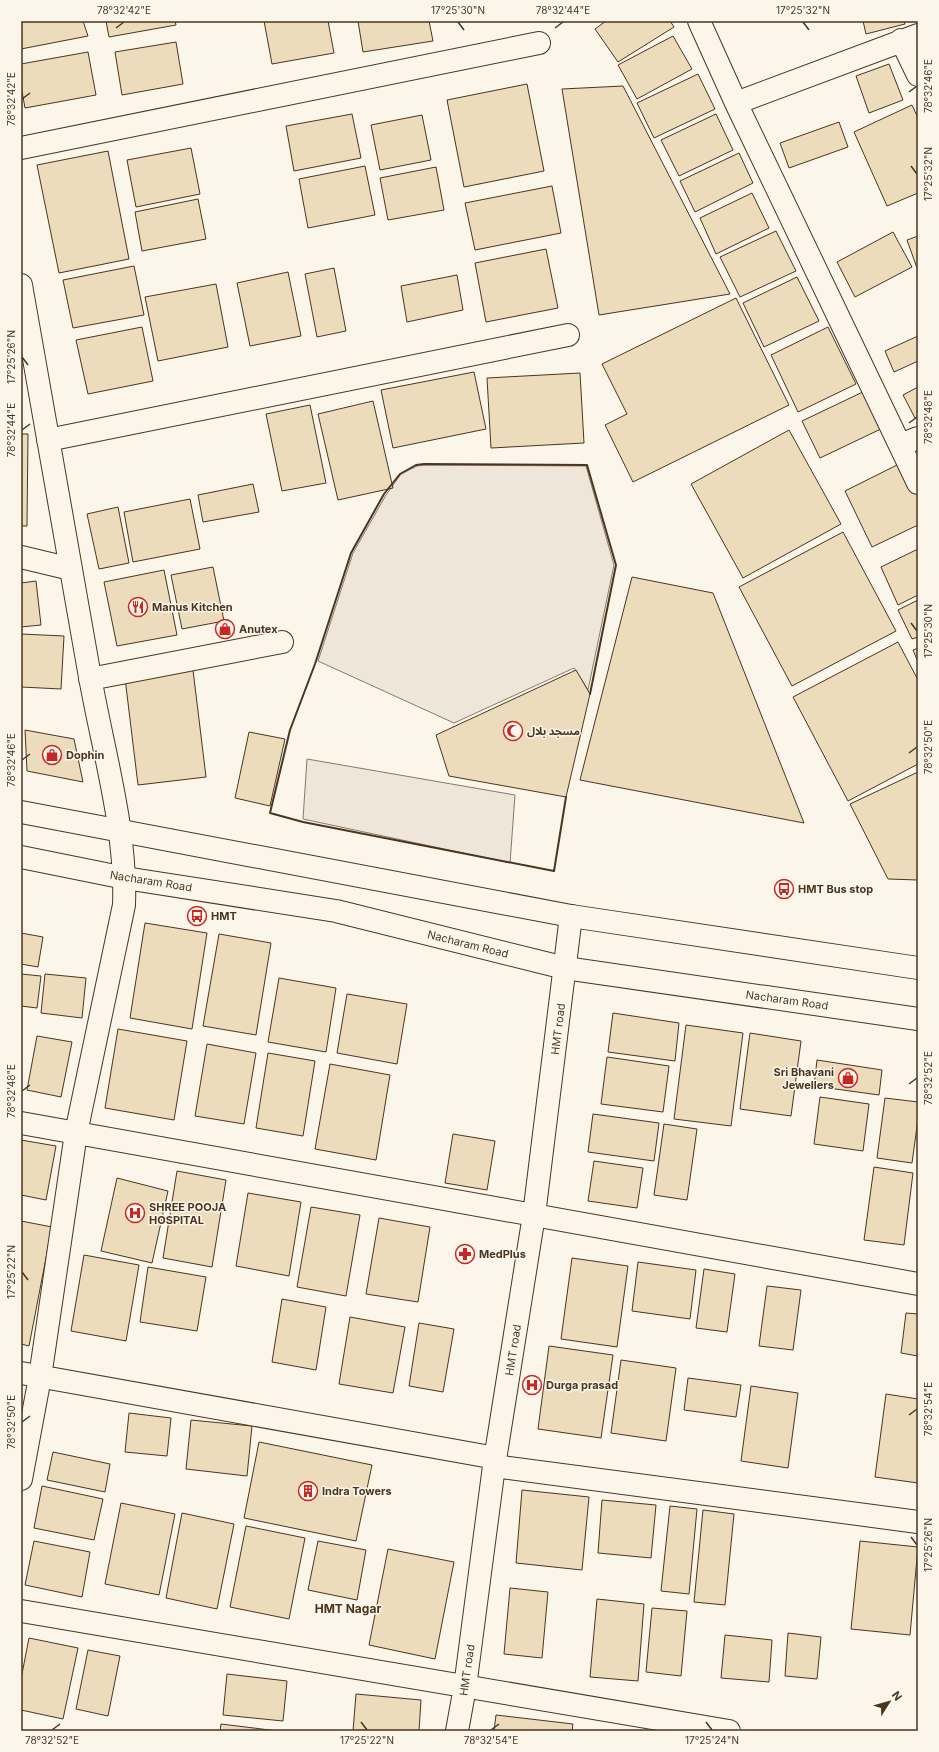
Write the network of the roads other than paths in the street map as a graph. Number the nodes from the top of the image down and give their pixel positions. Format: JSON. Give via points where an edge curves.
{"nodes":[{"id":1,"x":699,"y":21,"type":"edge"},
{"id":2,"x":910,"y":38,"type":"edge"},
{"id":3,"x":539,"y":43,"type":"dead end"},
{"id":4,"x":918,"y":75,"type":"edge"},
{"id":5,"x":736,"y":102,"type":"junction"},
{"id":6,"x":21,"y":148,"type":"edge"},
{"id":7,"x":21,"y":285,"type":"edge"},
{"id":8,"x":568,"y":335,"type":"dead end"},
{"id":9,"x":48,"y":440,"type":"junction"},
{"id":10,"x":909,"y":441,"type":"edge"},
{"id":11,"x":918,"y":483,"type":"edge"},
{"id":12,"x":21,"y":557,"type":"edge"},
{"id":13,"x":71,"y":569,"type":"junction"},
{"id":14,"x":282,"y":642,"type":"dead end"},
{"id":15,"x":90,"y":679,"type":"junction"},
{"id":16,"x":21,"y":812,"type":"edge"},
{"id":17,"x":119,"y":829,"type":"junction"},
{"id":18,"x":21,"y":857,"type":"edge"},
{"id":19,"x":125,"y":878,"type":"junction"},
{"id":20,"x":571,"y":916,"type":"junction"},
{"id":21,"x":565,"y":968,"type":"junction"},
{"id":22,"x":918,"y":968,"type":"edge"},
{"id":23,"x":918,"y":1019,"type":"edge"},
{"id":24,"x":21,"y":1123,"type":"edge"},
{"id":25,"x":76,"y":1133,"type":"junction"},
{"id":26,"x":534,"y":1215,"type":"junction"},
{"id":27,"x":918,"y":1284,"type":"edge"},
{"id":28,"x":30,"y":1375,"type":"edge"},
{"id":29,"x":495,"y":1462,"type":"junction"},
{"id":30,"x":21,"y":1479,"type":"edge"},
{"id":31,"x":918,"y":1522,"type":"edge"},
{"id":32,"x":21,"y":1611,"type":"edge"},
{"id":33,"x":465,"y":1687,"type":"junction"},
{"id":34,"x":457,"y":1731,"type":"edge"},
{"id":35,"x":728,"y":1731,"type":"edge"}],
"edges":[{"from":1,"to":5,"type":"street"},
{"from":2,"to":4,"type":"street"},
{"from":2,"to":5,"type":"street"},
{"from":3,"to":6,"type":"street"},
{"from":5,"to":10,"type":"street"},
{"from":7,"to":9,"type":"street"},
{"from":8,"to":9,"type":"street"},
{"from":9,"to":13,"type":"street"},
{"from":10,"to":11,"type":"street"},
{"from":12,"to":13,"type":"street"},
{"from":13,"to":15,"type":"street"},
{"from":14,"to":15,"type":"street"},
{"from":15,"to":17,"type":"street"},
{"from":16,"to":17,"type":"street"},
{"from":17,"to":19,"type":"street"},
{"from":17,"to":20,"type":"street"},
{"from":18,"to":19,"type":"street","name":"Nacharam Road"},
{"from":19,"to":21,"type":"street","name":"Nacharam Road","via":[[336,911]]},
{"from":19,"to":25,"type":"street","via":[[124,905]]},
{"from":20,"to":21,"type":"street","name":"HMT road"},
{"from":20,"to":22,"type":"street"},
{"from":21,"to":23,"type":"street","name":"Nacharam Road"},
{"from":21,"to":26,"type":"street","name":"HMT road"},
{"from":24,"to":25,"type":"street"},
{"from":25,"to":26,"type":"street"},
{"from":25,"to":28,"type":"street"},
{"from":26,"to":27,"type":"street"},
{"from":26,"to":29,"type":"street","name":"HMT road"},
{"from":28,"to":29,"type":"street"},
{"from":28,"to":30,"type":"street"},
{"from":29,"to":31,"type":"street"},
{"from":29,"to":33,"type":"street","name":"HMT road"},
{"from":32,"to":33,"type":"street"},
{"from":33,"to":34,"type":"street","name":"HMT road"},
{"from":33,"to":35,"type":"street"}]}
